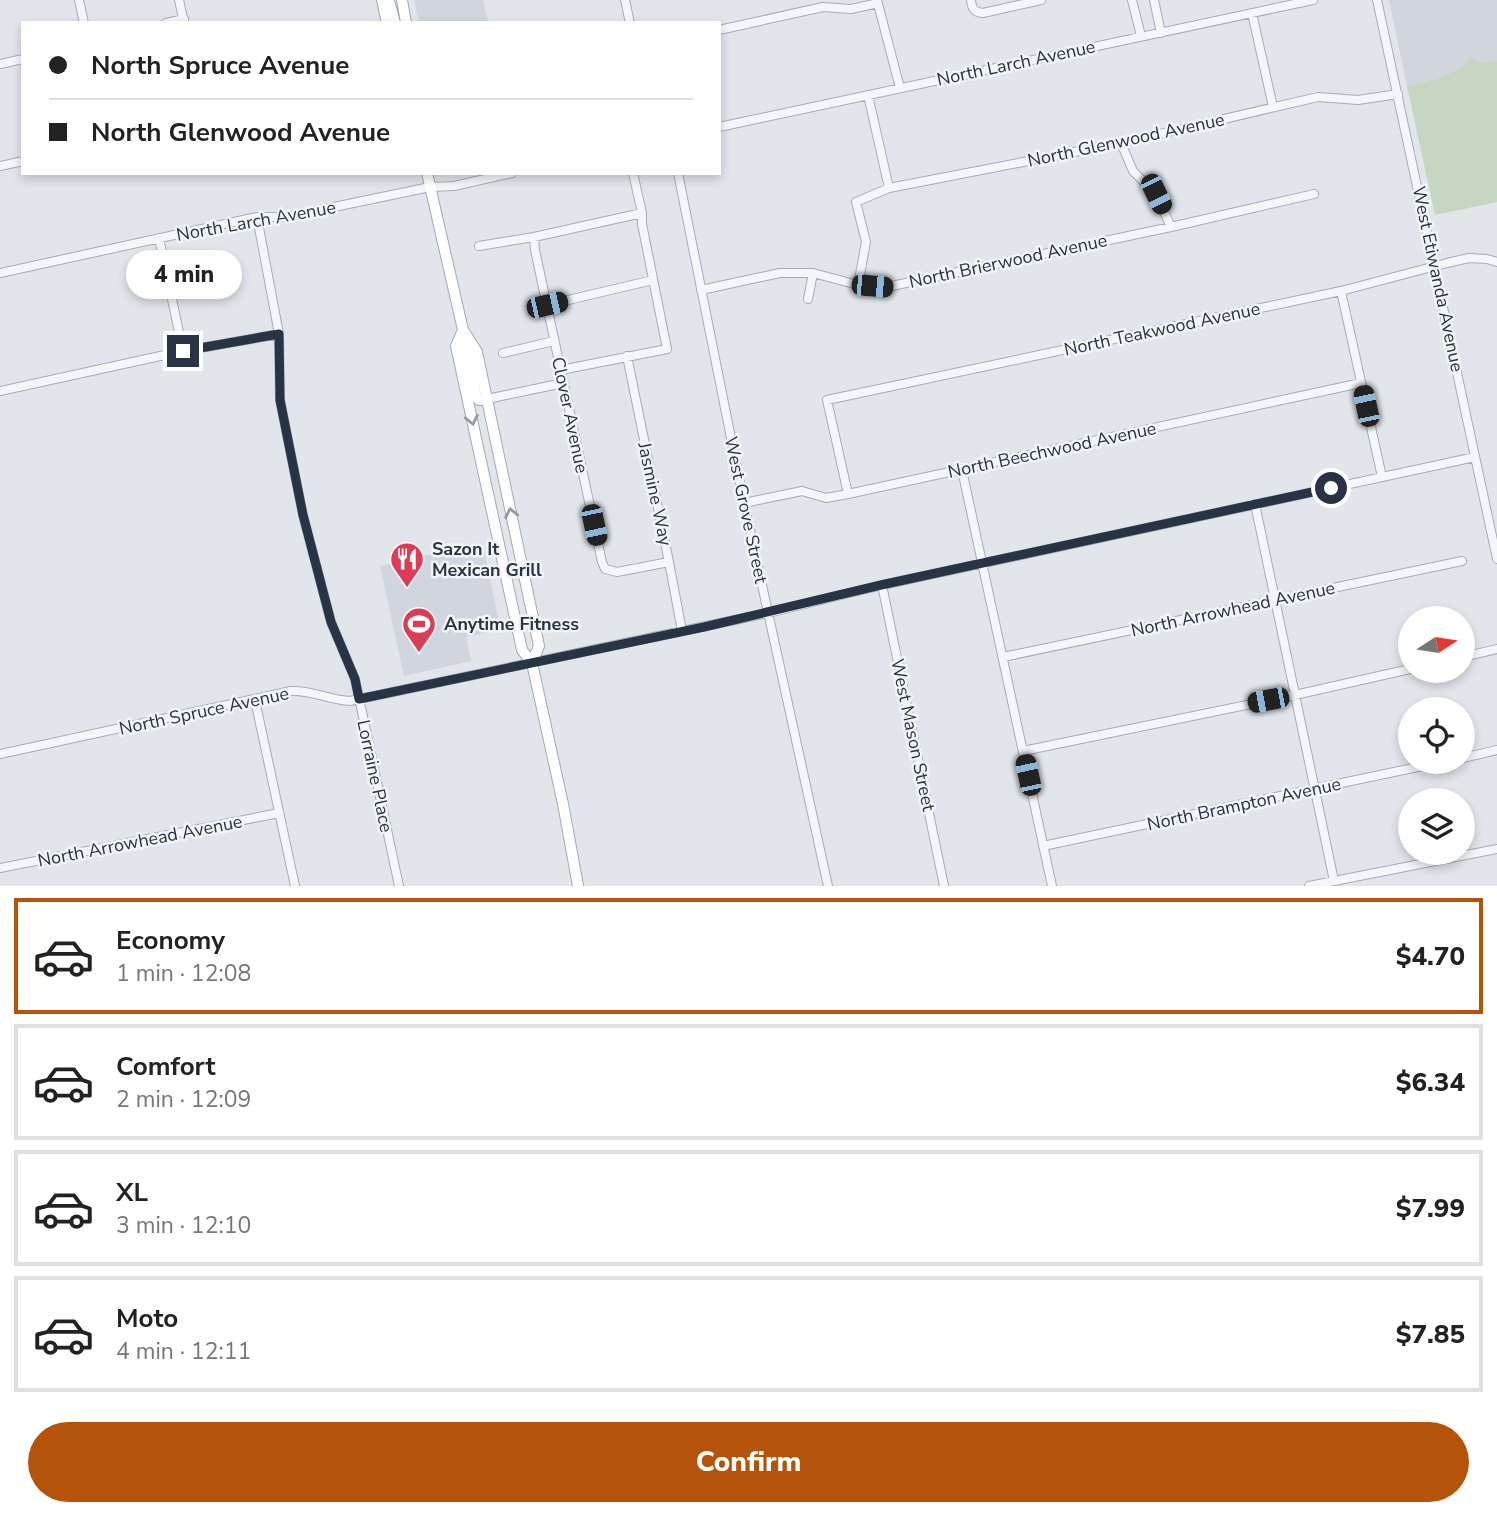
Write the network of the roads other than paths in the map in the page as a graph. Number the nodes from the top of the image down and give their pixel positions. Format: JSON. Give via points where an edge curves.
{"nodes":[{"id":1,"x":79,"y":0,"type":"edge"},
{"id":2,"x":179,"y":0,"type":"edge"},
{"id":3,"x":384,"y":0,"type":"edge"},
{"id":4,"x":402,"y":0,"type":"edge"},
{"id":5,"x":625,"y":0,"type":"edge"},
{"id":6,"x":971,"y":0,"type":"edge"},
{"id":7,"x":1041,"y":0,"type":"edge"},
{"id":8,"x":1132,"y":0,"type":"edge"},
{"id":9,"x":1154,"y":0,"type":"edge"},
{"id":10,"x":1313,"y":0,"type":"edge"},
{"id":11,"x":1377,"y":0,"type":"edge"},
{"id":12,"x":877,"y":2,"type":"edge"},
{"id":13,"x":1252,"y":13,"type":"junction"},
{"id":14,"x":84,"y":21,"type":"edge"},
{"id":15,"x":184,"y":21,"type":"edge"},
{"id":16,"x":387,"y":21,"type":"edge"},
{"id":17,"x":394,"y":21,"type":"edge"},
{"id":18,"x":406,"y":21,"type":"edge"},
{"id":19,"x":630,"y":21,"type":"edge"},
{"id":20,"x":721,"y":30,"type":"edge"},
{"id":21,"x":1161,"y":33,"type":"junction"},
{"id":22,"x":1141,"y":36,"type":"junction"},
{"id":23,"x":21,"y":59,"type":"edge"},
{"id":24,"x":0,"y":64,"type":"edge"},
{"id":25,"x":900,"y":88,"type":"junction"},
{"id":26,"x":1398,"y":94,"type":"junction"},
{"id":27,"x":868,"y":95,"type":"junction"},
{"id":28,"x":1273,"y":107,"type":"junction"},
{"id":29,"x":721,"y":127,"type":"edge"},
{"id":30,"x":1121,"y":143,"type":"junction"},
{"id":31,"x":21,"y":161,"type":"edge"},
{"id":32,"x":0,"y":166,"type":"edge"},
{"id":33,"x":427,"y":175,"type":"edge"},
{"id":34,"x":503,"y":175,"type":"edge"},
{"id":35,"x":633,"y":175,"type":"edge"},
{"id":36,"x":678,"y":175,"type":"edge"},
{"id":37,"x":430,"y":187,"type":"junction"},
{"id":38,"x":889,"y":188,"type":"junction"},
{"id":39,"x":1314,"y":194,"type":"dead end"},
{"id":40,"x":642,"y":213,"type":"junction"},
{"id":41,"x":257,"y":217,"type":"junction"},
{"id":42,"x":1171,"y":227,"type":"junction"},
{"id":43,"x":534,"y":237,"type":"junction"},
{"id":44,"x":159,"y":238,"type":"junction"},
{"id":45,"x":479,"y":246,"type":"dead end"},
{"id":46,"x":1497,"y":262,"type":"edge"},
{"id":47,"x":1435,"y":266,"type":"junction"},
{"id":48,"x":0,"y":273,"type":"edge"},
{"id":49,"x":813,"y":273,"type":"junction"},
{"id":50,"x":653,"y":280,"type":"junction"},
{"id":51,"x":858,"y":285,"type":"junction"},
{"id":52,"x":701,"y":290,"type":"junction"},
{"id":53,"x":1340,"y":291,"type":"junction"},
{"id":54,"x":808,"y":299,"type":"dead end"},
{"id":55,"x":547,"y":305,"type":"junction"},
{"id":56,"x":463,"y":330,"type":"junction"},
{"id":57,"x":279,"y":334,"type":"junction"},
{"id":58,"x":554,"y":341,"type":"junction"},
{"id":59,"x":183,"y":351,"type":"junction"},
{"id":60,"x":503,"y":353,"type":"dead end"},
{"id":61,"x":627,"y":356,"type":"junction"},
{"id":62,"x":561,"y":370,"type":"junction"},
{"id":63,"x":563,"y":383,"type":"junction"},
{"id":64,"x":1361,"y":383,"type":"junction"},
{"id":65,"x":0,"y":391,"type":"edge"},
{"id":66,"x":487,"y":399,"type":"junction"},
{"id":67,"x":1475,"y":457,"type":"junction"},
{"id":68,"x":962,"y":470,"type":"junction"},
{"id":69,"x":1382,"y":477,"type":"junction"},
{"id":70,"x":848,"y":494,"type":"junction"},
{"id":71,"x":744,"y":503,"type":"junction"},
{"id":72,"x":1255,"y":504,"type":"junction"},
{"id":73,"x":1497,"y":559,"type":"edge"},
{"id":74,"x":1462,"y":561,"type":"dead end"},
{"id":75,"x":669,"y":562,"type":"junction"},
{"id":76,"x":983,"y":564,"type":"junction"},
{"id":77,"x":881,"y":585,"type":"junction"},
{"id":78,"x":1275,"y":601,"type":"junction"},
{"id":79,"x":768,"y":613,"type":"junction"},
{"id":80,"x":682,"y":631,"type":"junction"},
{"id":81,"x":1497,"y":649,"type":"edge"},
{"id":82,"x":1475,"y":654,"type":"edge"},
{"id":83,"x":1003,"y":657,"type":"junction"},
{"id":84,"x":532,"y":663,"type":"junction"},
{"id":85,"x":1398,"y":672,"type":"edge"},
{"id":86,"x":1295,"y":695,"type":"junction"},
{"id":87,"x":359,"y":699,"type":"junction"},
{"id":88,"x":256,"y":700,"type":"junction"},
{"id":89,"x":1497,"y":750,"type":"edge"},
{"id":90,"x":1023,"y":751,"type":"junction"},
{"id":91,"x":0,"y":754,"type":"edge"},
{"id":92,"x":1475,"y":755,"type":"edge"},
{"id":93,"x":1398,"y":771,"type":"edge"},
{"id":94,"x":1316,"y":789,"type":"junction"},
{"id":95,"x":279,"y":813,"type":"junction"},
{"id":96,"x":1043,"y":846,"type":"junction"},
{"id":97,"x":1497,"y":849,"type":"edge"},
{"id":98,"x":0,"y":868,"type":"edge"},
{"id":99,"x":1334,"y":881,"type":"junction"},
{"id":100,"x":295,"y":886,"type":"edge"},
{"id":101,"x":399,"y":886,"type":"edge"},
{"id":102,"x":578,"y":886,"type":"edge"},
{"id":103,"x":828,"y":886,"type":"edge"},
{"id":104,"x":944,"y":886,"type":"edge"},
{"id":105,"x":1052,"y":886,"type":"edge"},
{"id":106,"x":1309,"y":886,"type":"edge"}],
"edges":[{"from":1,"to":14,"type":"street"},
{"from":2,"to":15,"type":"street"},
{"from":3,"to":16,"type":"main road"},
{"from":3,"to":17,"type":"main road","via":[[390,4]]},
{"from":4,"to":18,"type":"main road"},
{"from":5,"to":19,"type":"street"},
{"from":6,"to":7,"type":"street","via":[[972,9],[983,13]]},
{"from":8,"to":22,"type":"street"},
{"from":9,"to":21,"type":"street"},
{"from":10,"to":13,"type":"street","name":"North Larch Avenue"},
{"from":11,"to":26,"type":"street","name":"West Etiwanda Avenue"},
{"from":12,"to":20,"type":"street","via":[[851,9],[823,7]]},
{"from":12,"to":25,"type":"street"},
{"from":13,"to":21,"type":"street","name":"North Larch Avenue"},
{"from":13,"to":28,"type":"street"},
{"from":21,"to":22,"type":"street","name":"North Larch Avenue"},
{"from":22,"to":25,"type":"street","name":"North Larch Avenue"},
{"from":23,"to":24,"type":"street"},
{"from":25,"to":27,"type":"street","name":"North Larch Avenue"},
{"from":26,"to":28,"type":"street","name":"North Glenwood Avenue","via":[[1358,100],[1318,97]]},
{"from":26,"to":47,"type":"street","name":"West Etiwanda Avenue"},
{"from":27,"to":29,"type":"street","name":"North Larch Avenue"},
{"from":27,"to":38,"type":"street"},
{"from":28,"to":30,"type":"street","name":"North Glenwood Avenue"},
{"from":30,"to":38,"type":"street","name":"North Glenwood Avenue"},
{"from":30,"to":42,"type":"street","via":[[1133,171],[1156,194]]},
{"from":31,"to":32,"type":"street"},
{"from":33,"to":37,"type":"main road"},
{"from":34,"to":37,"type":"street","name":"North Larch Avenue"},
{"from":35,"to":40,"type":"street"},
{"from":36,"to":52,"type":"street","name":"West Grove Street"},
{"from":37,"to":41,"type":"street","name":"North Larch Avenue","via":[[286,217]]},
{"from":37,"to":56,"type":"main road"},
{"from":38,"to":51,"type":"street","name":"North Glenwood Avenue","via":[[856,202],[866,243]]},
{"from":39,"to":42,"type":"street","name":"North Brierwood Avenue"},
{"from":40,"to":43,"type":"street"},
{"from":40,"to":50,"type":"street"},
{"from":41,"to":44,"type":"street","name":"North Larch Avenue"},
{"from":41,"to":57,"type":"street","name":"Lorraine Place"},
{"from":42,"to":51,"type":"street","name":"North Brierwood Avenue","via":[[887,287]]},
{"from":43,"to":45,"type":"street"},
{"from":43,"to":55,"type":"street","name":"Clover Avenue"},
{"from":44,"to":48,"type":"street","name":"North Larch Avenue"},
{"from":44,"to":59,"type":"street"},
{"from":46,"to":47,"type":"street","name":"North Teakwood Avenue","via":[[1469,258]]},
{"from":47,"to":53,"type":"street","name":"North Teakwood Avenue"},
{"from":47,"to":67,"type":"street","name":"West Etiwanda Avenue"},
{"from":49,"to":51,"type":"street","name":"North Brierwood Avenue"},
{"from":49,"to":52,"type":"street","name":"North Brierwood Avenue","via":[[780,273]]},
{"from":49,"to":54,"type":"street"},
{"from":50,"to":55,"type":"street"},
{"from":50,"to":61,"type":"street","via":[[667,349]]},
{"from":52,"to":71,"type":"street","name":"West Grove Street"},
{"from":53,"to":64,"type":"street"},
{"from":53,"to":70,"type":"street","name":"North Teakwood Avenue","via":[[827,400]]},
{"from":55,"to":58,"type":"street","name":"Clover Avenue"},
{"from":56,"to":66,"type":"main road","via":[[477,352]]},
{"from":56,"to":84,"type":"main road","one_way":true,"via":[[456,346],[522,650]]},
{"from":57,"to":59,"type":"street"},
{"from":57,"to":87,"type":"street","name":"Lorraine Place","via":[[280,400],[303,515],[331,622]]},
{"from":58,"to":60,"type":"street"},
{"from":58,"to":62,"type":"street","name":"Clover Avenue"},
{"from":59,"to":65,"type":"street"},
{"from":61,"to":62,"type":"street"},
{"from":61,"to":75,"type":"street","name":"Jasmine Way"},
{"from":62,"to":63,"type":"street","name":"Clover Avenue"},
{"from":63,"to":66,"type":"street"},
{"from":63,"to":75,"type":"street","name":"Clover Avenue","via":[[605,569],[617,572]]},
{"from":64,"to":68,"type":"street","name":"North Beechwood Avenue"},
{"from":64,"to":69,"type":"street"},
{"from":84,"to":66,"type":"main road","one_way":true,"via":[[540,646]]},
{"from":67,"to":69,"type":"street","name":"North Spruce Avenue"},
{"from":67,"to":73,"type":"street","name":"West Etiwanda Avenue"},
{"from":68,"to":70,"type":"street","name":"North Beechwood Avenue"},
{"from":68,"to":76,"type":"street"},
{"from":69,"to":72,"type":"street","name":"North Spruce Avenue"},
{"from":70,"to":71,"type":"street","name":"North Beechwood Avenue","via":[[826,498],[802,491]]},
{"from":71,"to":79,"type":"street","name":"West Grove Street"},
{"from":72,"to":76,"type":"street","name":"North Spruce Avenue"},
{"from":72,"to":78,"type":"street"},
{"from":74,"to":78,"type":"street","name":"North Arrowhead Avenue"},
{"from":75,"to":80,"type":"street","name":"Jasmine Way"},
{"from":76,"to":77,"type":"street","name":"North Spruce Avenue"},
{"from":76,"to":83,"type":"street"},
{"from":77,"to":79,"type":"street","name":"North Spruce Avenue"},
{"from":77,"to":104,"type":"street","name":"West Mason Street"},
{"from":78,"to":83,"type":"street","name":"North Arrowhead Avenue"},
{"from":78,"to":86,"type":"street"},
{"from":79,"to":80,"type":"street","name":"North Spruce Avenue"},
{"from":79,"to":103,"type":"street","name":"West Grove Street"},
{"from":80,"to":84,"type":"street","name":"North Spruce Avenue"},
{"from":81,"to":82,"type":"street"},
{"from":83,"to":90,"type":"street"},
{"from":84,"to":87,"type":"street","name":"North Spruce Avenue"},
{"from":84,"to":102,"type":"main road"},
{"from":85,"to":86,"type":"street"},
{"from":86,"to":90,"type":"street"},
{"from":86,"to":94,"type":"street"},
{"from":87,"to":88,"type":"street","name":"North Spruce Avenue","via":[[341,701],[302,691]]},
{"from":87,"to":101,"type":"street","name":"Lorraine Place"},
{"from":88,"to":91,"type":"street","name":"North Spruce Avenue"},
{"from":88,"to":95,"type":"street"},
{"from":89,"to":92,"type":"street"},
{"from":90,"to":96,"type":"street"},
{"from":93,"to":94,"type":"street","name":"North Brampton Avenue"},
{"from":94,"to":96,"type":"street","name":"North Brampton Avenue"},
{"from":94,"to":99,"type":"street"},
{"from":95,"to":98,"type":"street","name":"North Arrowhead Avenue"},
{"from":95,"to":100,"type":"street"},
{"from":96,"to":105,"type":"street"},
{"from":97,"to":99,"type":"street"},
{"from":99,"to":106,"type":"street"}]}
